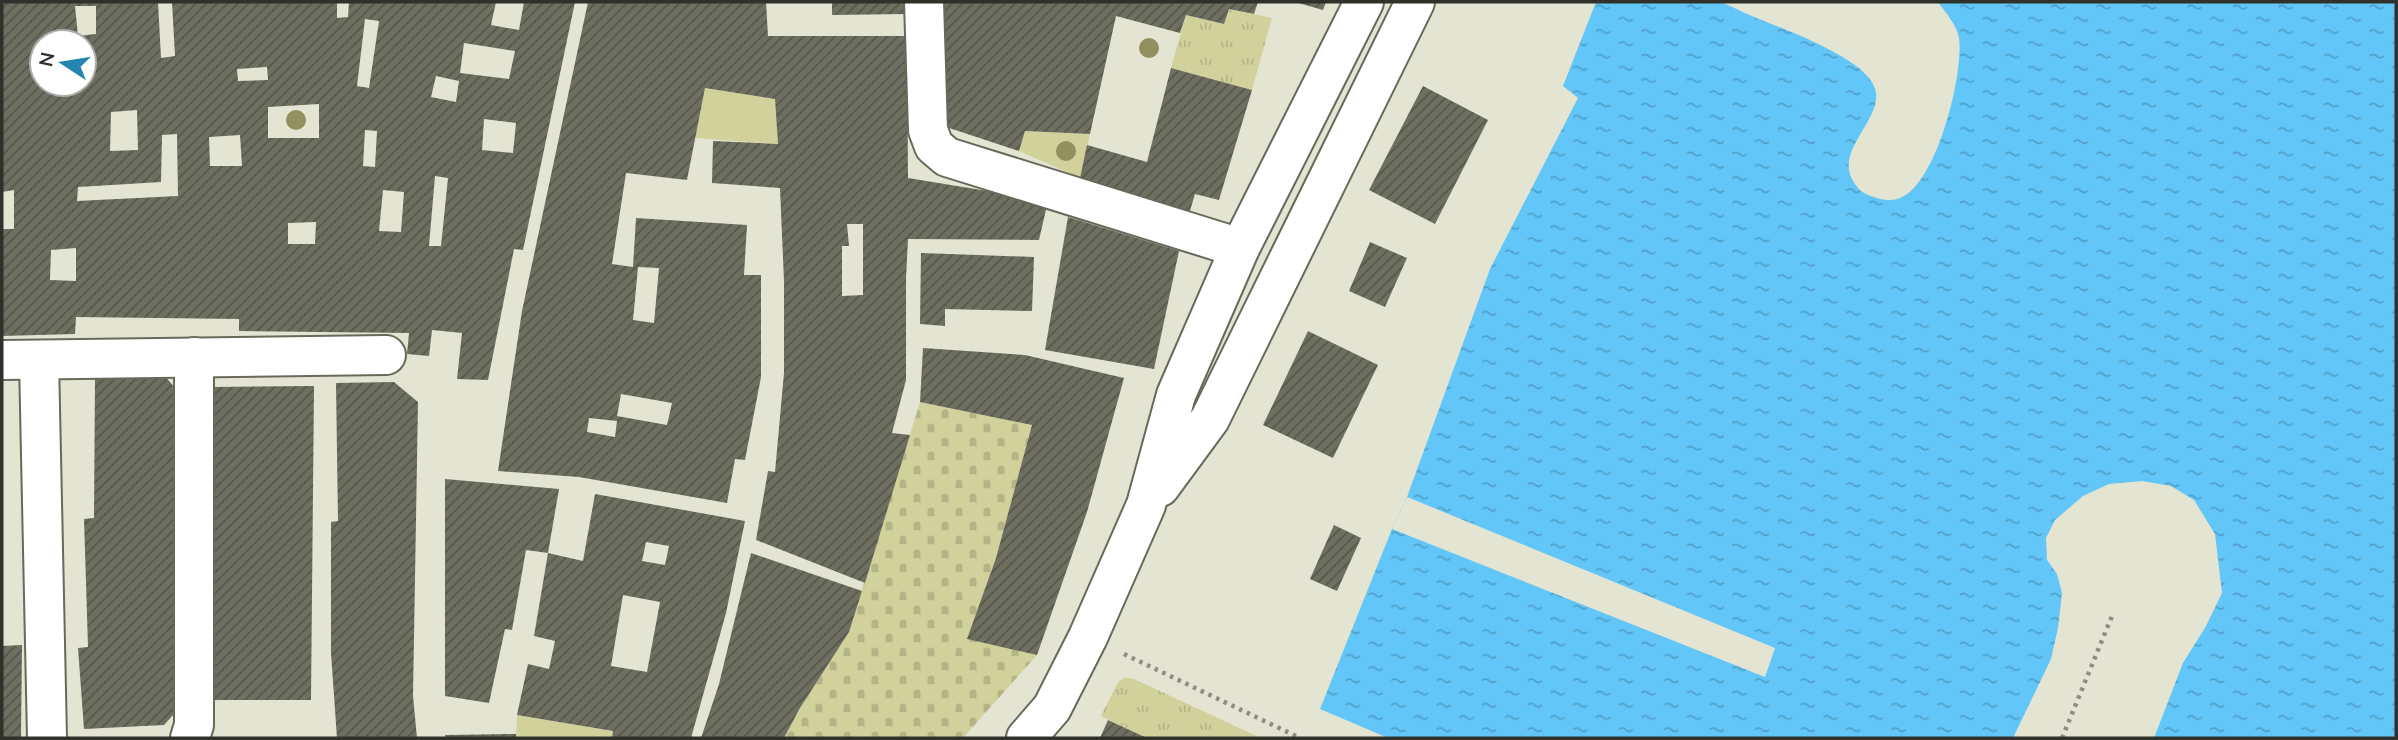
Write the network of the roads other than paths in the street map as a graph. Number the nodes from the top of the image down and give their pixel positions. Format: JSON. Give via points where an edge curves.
{"nodes":[{"id":1,"x":924,"y":2,"type":"edge"},
{"id":2,"x":1364,"y":2,"type":"edge"},
{"id":3,"x":1415,"y":2,"type":"edge"},
{"id":4,"x":1240,"y":248,"type":"junction"},
{"id":5,"x":386,"y":355,"type":"dead end"},
{"id":6,"x":194,"y":358,"type":"junction"},
{"id":7,"x":2,"y":360,"type":"edge"},
{"id":8,"x":39,"y":360,"type":"junction"},
{"id":9,"x":1146,"y":505,"type":"junction"},
{"id":10,"x":1048,"y":723,"type":"edge"},
{"id":11,"x":47,"y":738,"type":"edge"},
{"id":12,"x":190,"y":738,"type":"edge"},
{"id":13,"x":1026,"y":738,"type":"edge"}],
"edges":[{"from":1,"to":4,"type":"street","via":[[928,130],[934,146],[947,157]]},
{"from":2,"to":4,"type":"street"},
{"from":3,"to":9,"type":"street","via":[[1210,419]]},
{"from":4,"to":9,"type":"street","via":[[1175,395]]},
{"from":5,"to":6,"type":"street"},
{"from":6,"to":8,"type":"street"},
{"from":6,"to":12,"type":"street","via":[[194,725]]},
{"from":7,"to":8,"type":"street"},
{"from":8,"to":11,"type":"street"},
{"from":9,"to":10,"type":"street"},
{"from":10,"to":13,"type":"street"}]}
